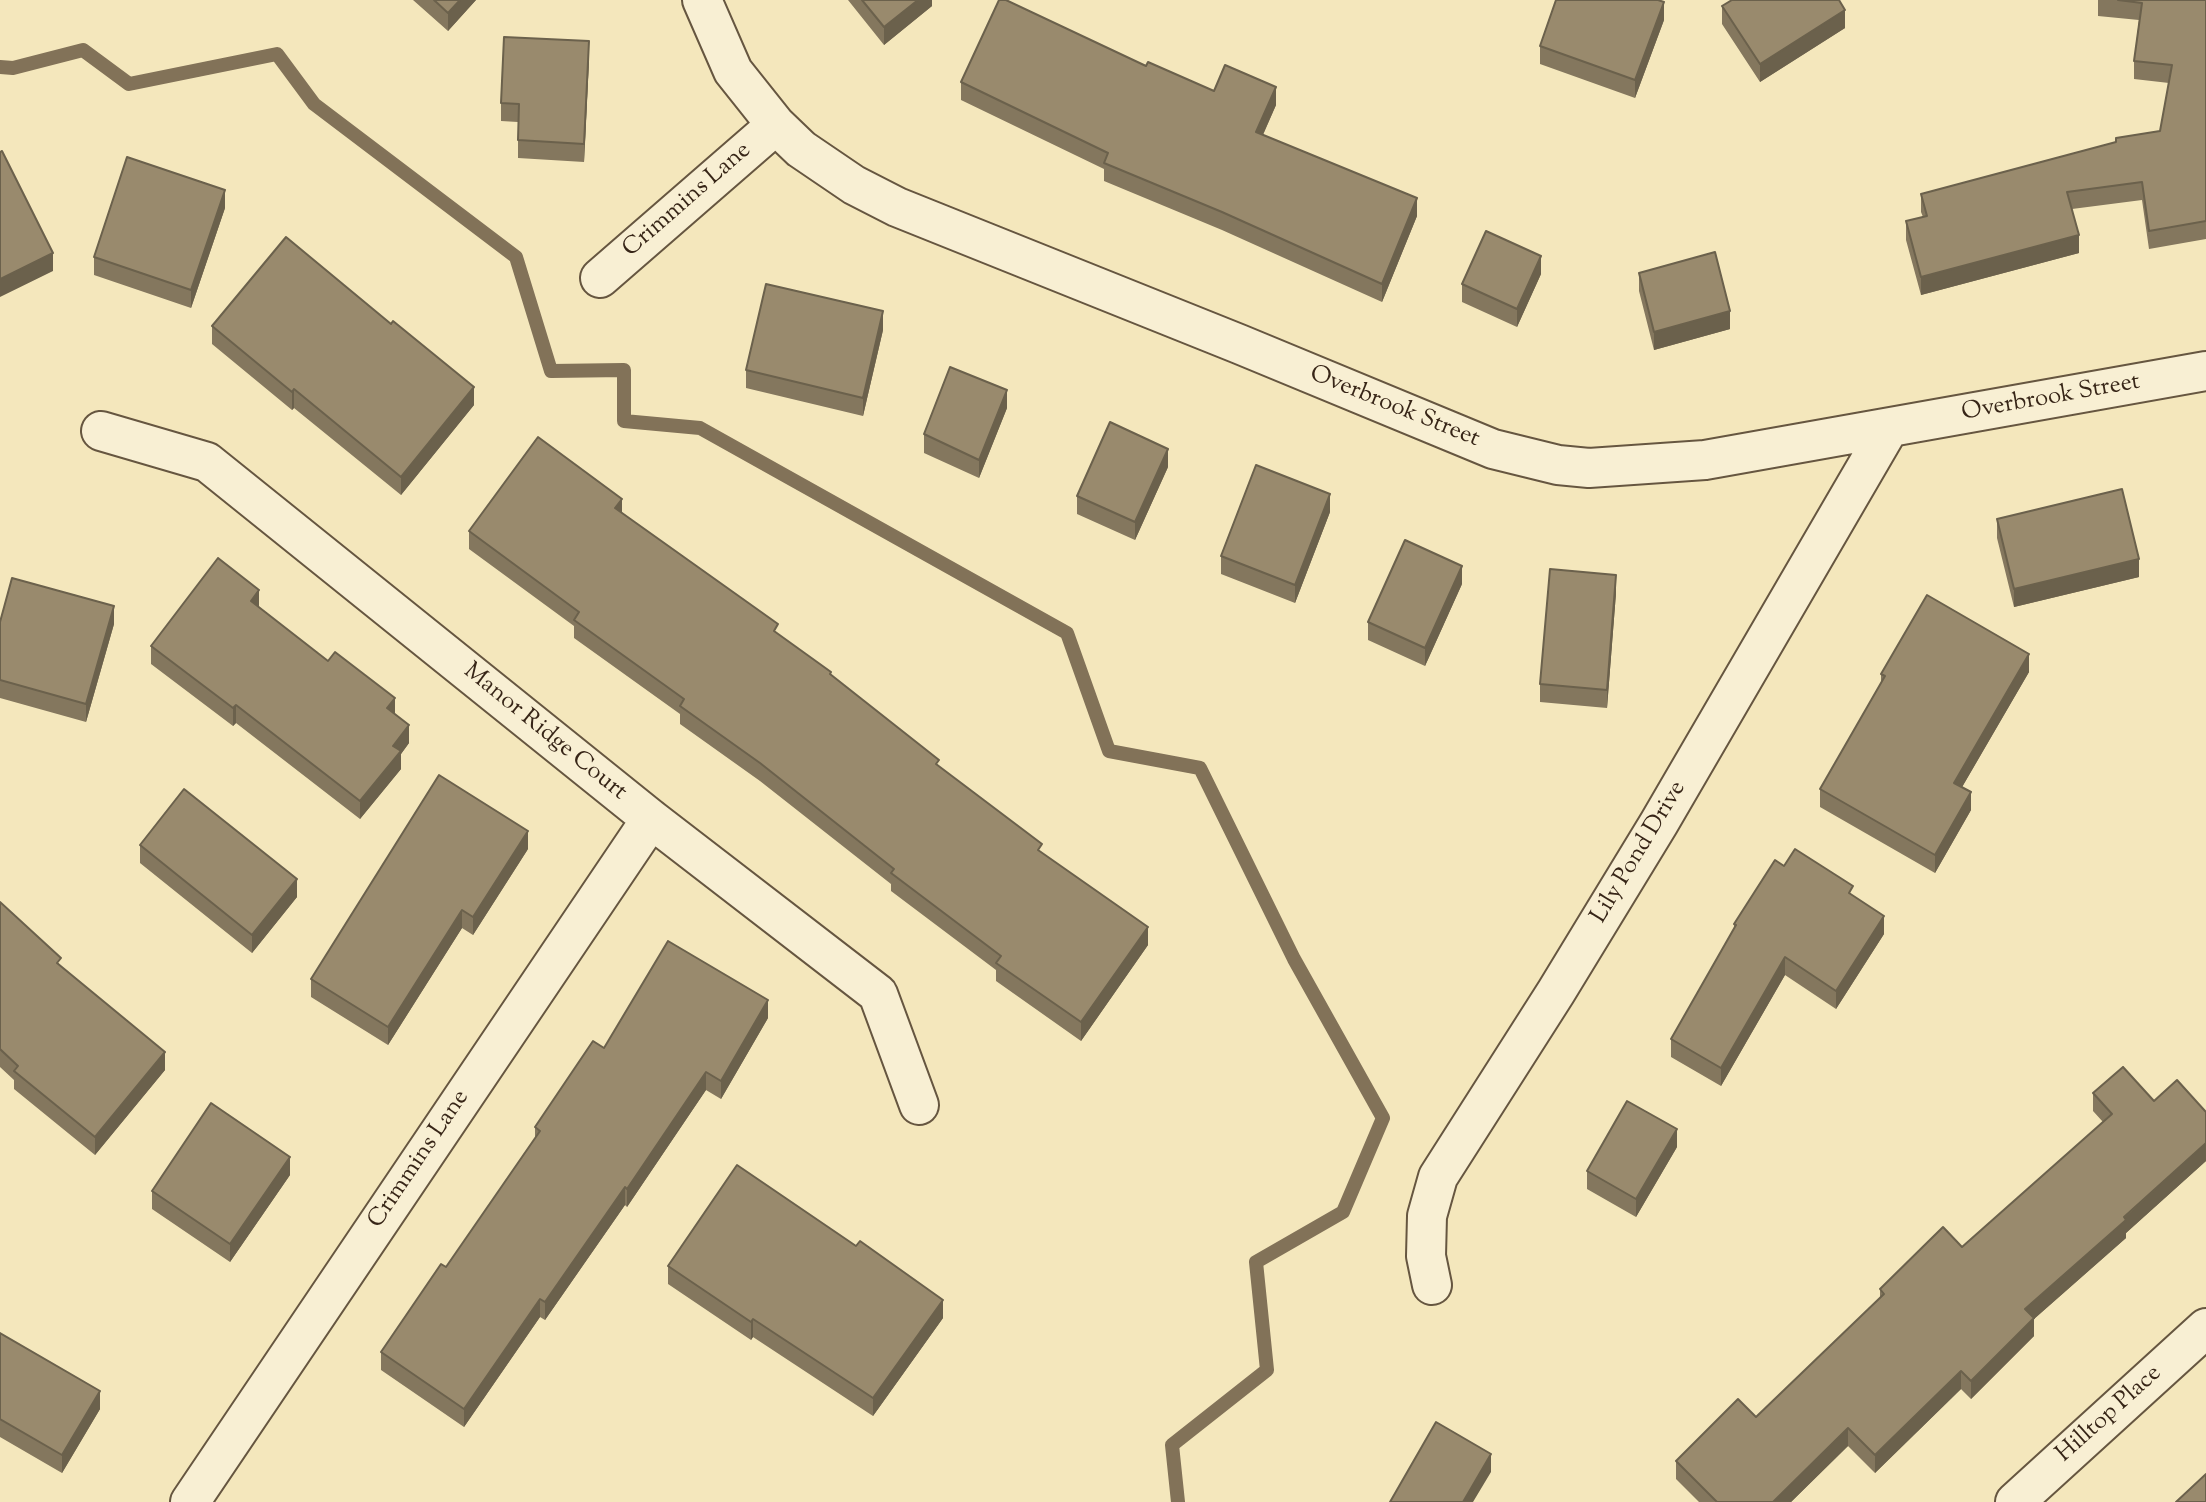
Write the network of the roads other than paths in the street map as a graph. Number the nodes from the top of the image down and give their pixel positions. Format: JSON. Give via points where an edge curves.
{"nodes":[{"id":1,"x":702,"y":0,"type":"edge"},
{"id":2,"x":776,"y":125,"type":"junction"},
{"id":3,"x":600,"y":278,"type":"dead end"},
{"id":4,"x":2206,"y":371,"type":"edge"},
{"id":5,"x":1889,"y":428,"type":"junction"},
{"id":6,"x":101,"y":431,"type":"dead end"},
{"id":7,"x":651,"y":819,"type":"junction"},
{"id":8,"x":919,"y":1105,"type":"dead end"},
{"id":9,"x":1432,"y":1285,"type":"dead end"},
{"id":10,"x":2206,"y":1328,"type":"edge"},
{"id":11,"x":190,"y":1502,"type":"edge"},
{"id":12,"x":2015,"y":1502,"type":"edge"}],
"edges":[{"from":1,"to":2,"type":"street","name":"Overbrook Street","via":[[733,71]]},
{"from":2,"to":3,"type":"street","name":"Crimmins Lane"},
{"from":2,"to":5,"type":"street","name":"Overbrook Street","via":[[854,185],[897,207],[1493,449],[1589,468],[1705,460]]},
{"from":4,"to":5,"type":"street","name":"Overbrook Street"},
{"from":5,"to":9,"type":"street","name":"Lily Pond Drive","via":[[1659,823],[1438,1177],[1427,1216]]},
{"from":6,"to":7,"type":"street","name":"Manor Ridge Court","via":[[207,462]]},
{"from":7,"to":8,"type":"street","name":"Manor Ridge Court","via":[[878,994]]},
{"from":7,"to":11,"type":"street","name":"Crimmins Lane"},
{"from":10,"to":12,"type":"street","name":"Hilltop Place"}]}
